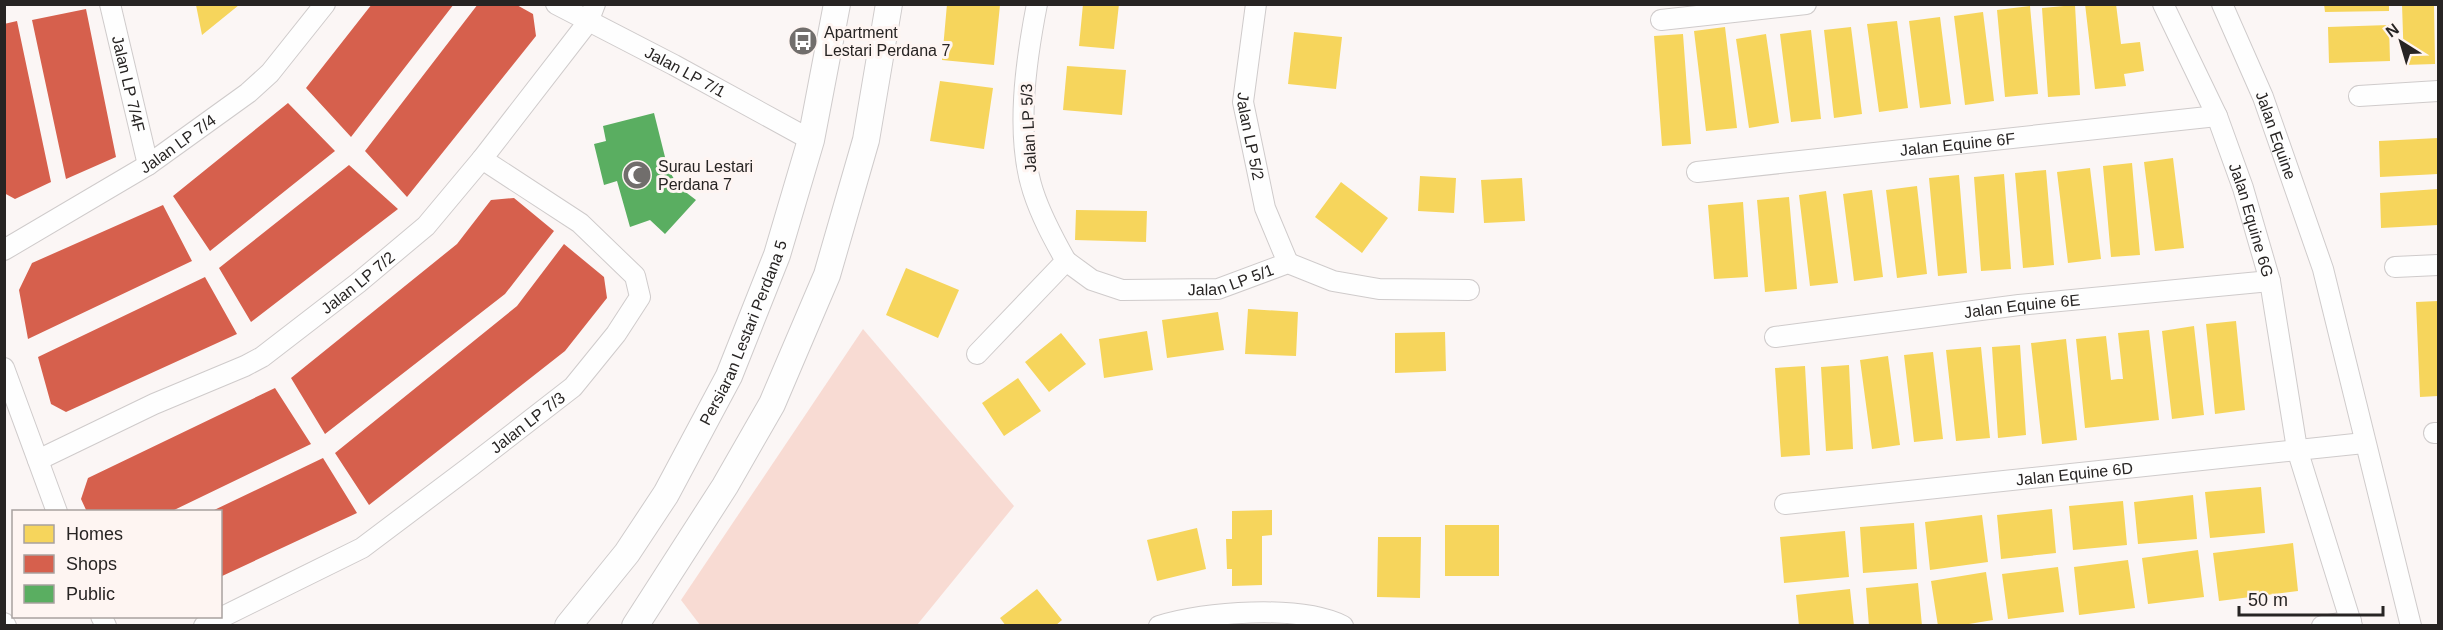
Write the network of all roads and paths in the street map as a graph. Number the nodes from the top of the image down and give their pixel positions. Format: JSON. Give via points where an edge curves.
{"nodes":[{"id":1,"x":110,"y":4,"type":"edge"},
{"id":2,"x":325,"y":4,"type":"edge"},
{"id":3,"x":556,"y":4,"type":"edge"},
{"id":4,"x":837,"y":4,"type":"edge"},
{"id":5,"x":889,"y":4,"type":"edge"},
{"id":6,"x":1037,"y":4,"type":"edge"},
{"id":7,"x":1256,"y":4,"type":"edge"},
{"id":8,"x":1806,"y":4,"type":"edge"},
{"id":9,"x":2163,"y":4,"type":"edge"},
{"id":10,"x":2222,"y":4,"type":"edge"},
{"id":11,"x":591,"y":13,"type":"edge"},
{"id":12,"x":1661,"y":20,"type":"dead end"},
{"id":13,"x":2439,"y":91,"type":"edge"},
{"id":14,"x":2359,"y":96,"type":"dead end"},
{"id":15,"x":2217,"y":116,"type":"junction"},
{"id":16,"x":812,"y":140,"type":"junction"},
{"id":17,"x":482,"y":159,"type":"junction"},
{"id":18,"x":148,"y":165,"type":"junction"},
{"id":19,"x":1697,"y":172,"type":"dead end"},
{"id":20,"x":4,"y":250,"type":"edge"},
{"id":21,"x":1066,"y":261,"type":"junction"},
{"id":22,"x":1287,"y":263,"type":"junction"},
{"id":23,"x":2439,"y":265,"type":"edge"},
{"id":24,"x":2395,"y":267,"type":"dead end"},
{"id":25,"x":2270,"y":281,"type":"junction"},
{"id":26,"x":1469,"y":290,"type":"dead end"},
{"id":27,"x":1775,"y":337,"type":"dead end"},
{"id":28,"x":977,"y":354,"type":"dead end"},
{"id":29,"x":4,"y":368,"type":"edge"},
{"id":30,"x":2364,"y":442,"type":"junction"},
{"id":31,"x":2297,"y":449,"type":"junction"},
{"id":32,"x":38,"y":460,"type":"junction"},
{"id":33,"x":1785,"y":504,"type":"dead end"},
{"id":34,"x":56,"y":510,"type":"edge"},
{"id":35,"x":222,"y":617,"type":"edge"},
{"id":36,"x":220,"y":618,"type":"edge"},
{"id":37,"x":641,"y":623,"type":"edge"},
{"id":38,"x":2351,"y":623,"type":"edge"},
{"id":39,"x":204,"y":626,"type":"edge"},
{"id":40,"x":568,"y":626,"type":"edge"},
{"id":41,"x":1159,"y":626,"type":"edge"},
{"id":42,"x":1343,"y":626,"type":"edge"},
{"id":43,"x":2322,"y":626,"type":"edge"},
{"id":44,"x":2411,"y":626,"type":"edge"}],
"edges":[{"from":1,"to":18,"type":"street","name":"Jalan LP 7/4F"},
{"from":2,"to":18,"type":"street","name":"Jalan LP 7/4","via":[[270,73]]},
{"from":3,"to":11,"type":"street","name":"Jalan LP 7/1"},
{"from":4,"to":16,"type":"main road","name":"Persiaran Lestari Perdana 5"},
{"from":5,"to":37,"type":"main road","via":[[866,140],[827,275],[771,404]]},
{"from":6,"to":21,"type":"street","name":"Jalan LP 5/3","via":[[1026,62],[1027,160],[1044,223]]},
{"from":7,"to":22,"type":"street","name":"Jalan LP 5/2","via":[[1243,102],[1265,208]]},
{"from":8,"to":12,"type":"street"},
{"from":9,"to":15,"type":"street","name":"Jalan Equine 6G"},
{"from":10,"to":30,"type":"street","name":"Jalan Equine","via":[[2263,97],[2324,269]]},
{"from":11,"to":16,"type":"street","name":"Jalan LP 7/1","via":[[674,65]]},
{"from":11,"to":17,"type":"street","name":"Jalan LP 7/2"},
{"from":13,"to":14,"type":"street"},
{"from":15,"to":19,"type":"street","name":"Jalan Equine 6F"},
{"from":15,"to":25,"type":"street","name":"Jalan Equine 6G"},
{"from":16,"to":40,"type":"main road","name":"Persiaran Lestari Perdana 5","via":[[777,255],[729,376],[666,494],[627,553]]},
{"from":17,"to":32,"type":"street","name":"Jalan LP 7/2","via":[[426,226],[262,357]]},
{"from":17,"to":35,"type":"street","name":"Jalan LP 7/3","via":[[580,223],[635,276],[640,297],[573,387],[453,480],[362,548]]},
{"from":18,"to":20,"type":"street","name":"Jalan LP 7/4"},
{"from":21,"to":22,"type":"street","name":"Jalan LP 5/1","via":[[1092,280],[1122,290],[1218,288]]},
{"from":21,"to":28,"type":"street"},
{"from":22,"to":26,"type":"street","name":"Jalan LP 5/1","via":[[1333,281],[1379,289]]},
{"from":23,"to":24,"type":"street"},
{"from":25,"to":27,"type":"street","name":"Jalan Equine 6E","via":[[2019,305]]},
{"from":25,"to":31,"type":"street","name":"Jalan Equine 6G"},
{"from":29,"to":32,"type":"street"},
{"from":30,"to":31,"type":"street","name":"Jalan Equine 6D"},
{"from":30,"to":44,"type":"street","name":"Jalan Equine"},
{"from":31,"to":33,"type":"street","name":"Jalan Equine 6D"},
{"from":31,"to":38,"type":"street","name":"Jalan Equine 6G"},
{"from":32,"to":34,"type":"street"},
{"from":36,"to":39,"type":"street","name":"Jalan LP 7/3"},
{"from":38,"to":43,"type":"street"},
{"from":41,"to":42,"type":"street","via":[[1234,614],[1289,612]]}]}
